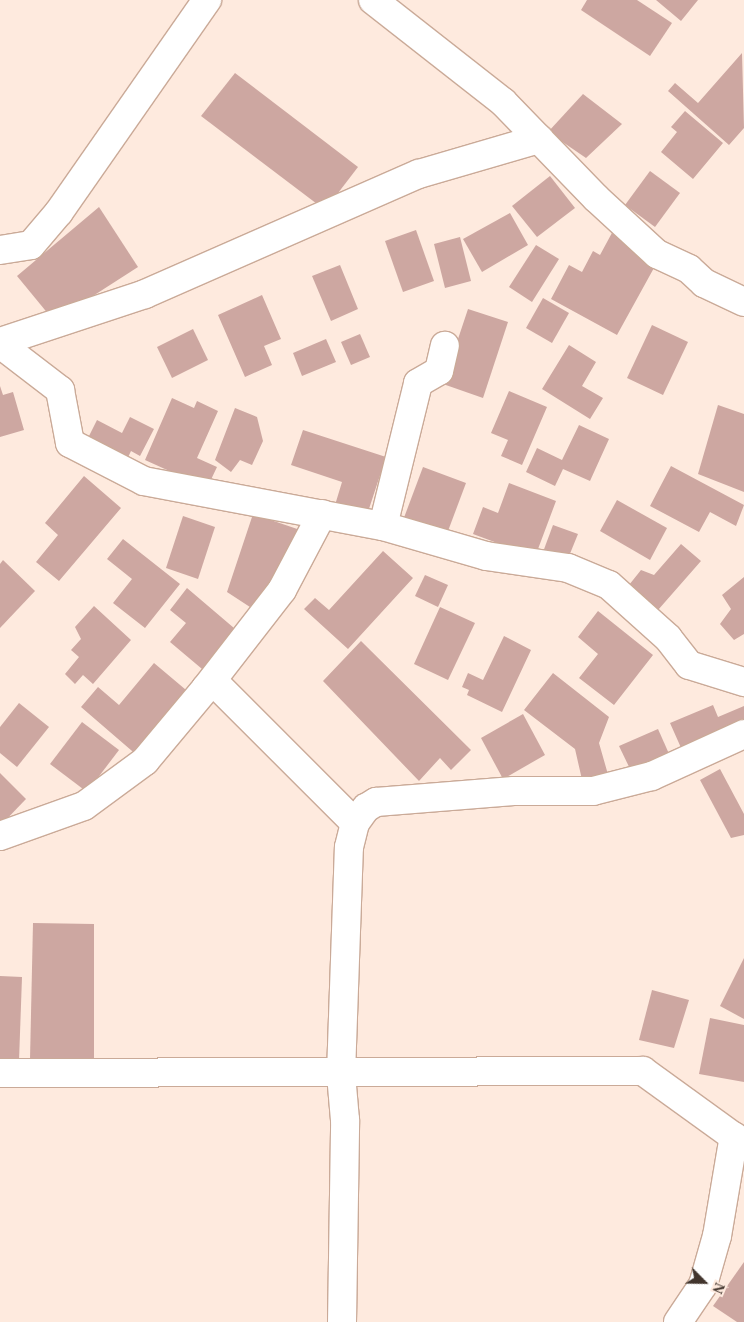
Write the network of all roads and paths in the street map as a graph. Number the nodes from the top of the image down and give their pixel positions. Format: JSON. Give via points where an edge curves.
{"nodes":[{"id":1,"x":207,"y":0,"type":"edge"},
{"id":2,"x":372,"y":0,"type":"edge"},
{"id":3,"x":539,"y":139,"type":"junction"},
{"id":4,"x":0,"y":250,"type":"edge"},
{"id":5,"x":744,"y":302,"type":"edge"},
{"id":6,"x":0,"y":343,"type":"edge"},
{"id":7,"x":445,"y":346,"type":"dead end"},
{"id":8,"x":322,"y":514,"type":"junction"},
{"id":9,"x":383,"y":526,"type":"junction"},
{"id":10,"x":744,"y":682,"type":"edge"},
{"id":11,"x":206,"y":688,"type":"junction"},
{"id":12,"x":744,"y":734,"type":"edge"},
{"id":13,"x":355,"y":823,"type":"junction"},
{"id":14,"x":0,"y":836,"type":"edge"},
{"id":15,"x":0,"y":1073,"type":"edge"},
{"id":16,"x":341,"y":1074,"type":"junction"},
{"id":17,"x":739,"y":1140,"type":"edge"},
{"id":18,"x":342,"y":1322,"type":"edge"},
{"id":19,"x":678,"y":1322,"type":"edge"}],
"edges":[{"from":1,"to":4,"type":"street","via":[[59,212],[31,245]]},
{"from":2,"to":3,"type":"street","via":[[503,102]]},
{"from":3,"to":5,"type":"street","via":[[621,222],[658,254],[689,270],[704,283]]},
{"from":3,"to":6,"type":"street","via":[[419,174],[145,294]]},
{"from":6,"to":8,"type":"street","via":[[60,390],[70,443],[144,481]]},
{"from":7,"to":9,"type":"street","via":[[439,371],[418,383]]},
{"from":8,"to":9,"type":"street"},
{"from":8,"to":11,"type":"street","via":[[282,590]]},
{"from":9,"to":10,"type":"street","via":[[486,556],[568,568],[609,585],[668,638],[689,665]]},
{"from":11,"to":13,"type":"street","via":[[217,685],[235,701]]},
{"from":11,"to":14,"type":"street","via":[[145,761],[84,806]]},
{"from":12,"to":13,"type":"street","via":[[652,776],[593,790],[514,790],[376,802],[366,808]]},
{"from":13,"to":16,"type":"street","via":[[349,847]]},
{"from":15,"to":16,"type":"street"},
{"from":16,"to":17,"type":"street","via":[[643,1071]]},
{"from":16,"to":18,"type":"street","via":[[345,1120]]},
{"from":17,"to":19,"type":"street","via":[[703,1285]]}]}
